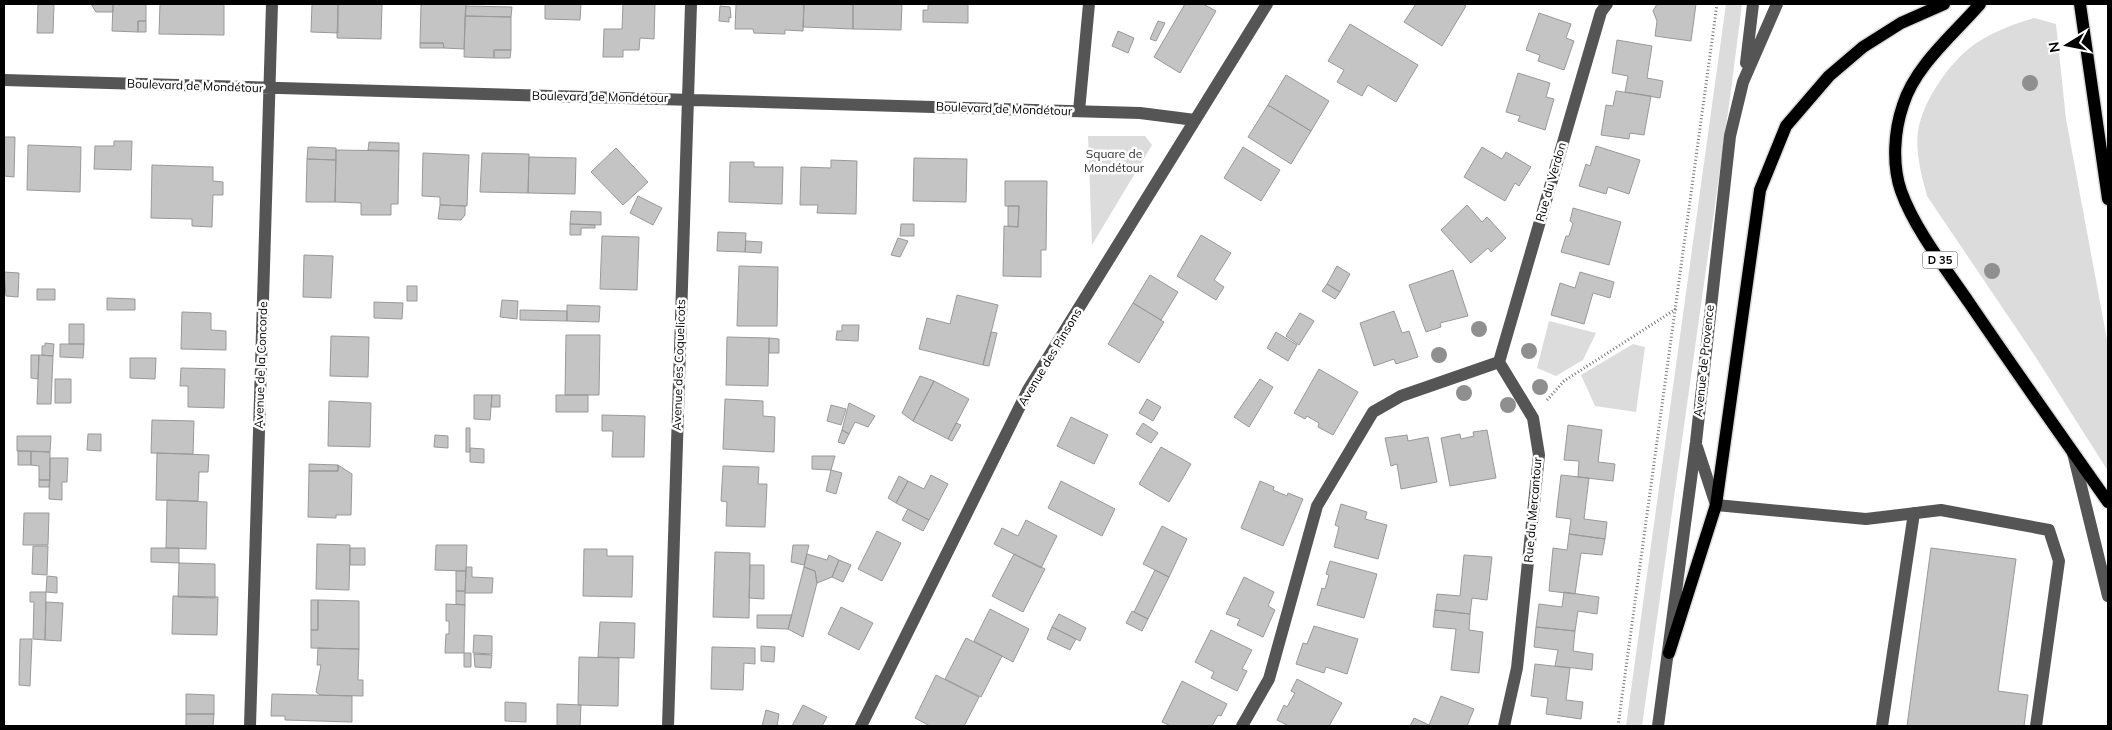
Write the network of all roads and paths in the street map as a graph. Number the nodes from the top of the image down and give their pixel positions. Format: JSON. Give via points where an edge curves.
{"nodes":[{"id":1,"x":272,"y":4,"type":"edge"},
{"id":2,"x":691,"y":4,"type":"edge"},
{"id":3,"x":1089,"y":4,"type":"edge"},
{"id":4,"x":1267,"y":4,"type":"edge"},
{"id":5,"x":1607,"y":4,"type":"edge"},
{"id":6,"x":1717,"y":4,"type":"edge"},
{"id":7,"x":1753,"y":4,"type":"edge"},
{"id":8,"x":1776,"y":4,"type":"edge"},
{"id":9,"x":1944,"y":4,"type":"edge"},
{"id":10,"x":1980,"y":4,"type":"edge"},
{"id":11,"x":2080,"y":4,"type":"edge"},
{"id":12,"x":4,"y":80,"type":"edge"},
{"id":13,"x":1743,"y":82,"type":"junction"},
{"id":14,"x":269,"y":88,"type":"junction"},
{"id":15,"x":687,"y":99,"type":"junction"},
{"id":16,"x":1079,"y":112,"type":"junction"},
{"id":17,"x":1195,"y":120,"type":"junction"},
{"id":18,"x":2108,"y":198,"type":"edge"},
{"id":19,"x":1676,"y":309,"type":"junction"},
{"id":20,"x":1498,"y":362,"type":"junction"},
{"id":21,"x":1532,"y":418,"type":"junction"},
{"id":22,"x":1696,"y":442,"type":"junction"},
{"id":23,"x":2073,"y":453,"type":"junction"},
{"id":24,"x":2108,"y":502,"type":"edge"},
{"id":25,"x":1716,"y":504,"type":"junction"},
{"id":26,"x":1914,"y":513,"type":"junction"},
{"id":27,"x":2108,"y":596,"type":"edge"},
{"id":28,"x":1669,"y":653,"type":"junction"},
{"id":29,"x":250,"y":726,"type":"edge"},
{"id":30,"x":668,"y":726,"type":"edge"},
{"id":31,"x":861,"y":726,"type":"edge"},
{"id":32,"x":1242,"y":726,"type":"edge"},
{"id":33,"x":1504,"y":726,"type":"edge"},
{"id":34,"x":1618,"y":726,"type":"edge"},
{"id":35,"x":1658,"y":726,"type":"edge"},
{"id":36,"x":1882,"y":726,"type":"edge"},
{"id":37,"x":2036,"y":726,"type":"edge"}],
"edges":[{"from":1,"to":14,"type":"street","name":"Avenue de la Concorde"},
{"from":2,"to":15,"type":"street","name":"Avenue des Coquelicots"},
{"from":3,"to":16,"type":"street"},
{"from":4,"to":17,"type":"street","name":"Avenue des Pinsons"},
{"from":5,"to":20,"type":"street","name":"Rue du Verdon","via":[[1601,12]]},
{"from":6,"to":19,"type":"path"},
{"from":7,"to":13,"type":"street"},
{"from":8,"to":13,"type":"street","name":"Avenue de Provence"},
{"from":9,"to":25,"type":"main road","via":[[1901,23],[1863,47],[1829,76],[1786,126],[1760,190]]},
{"from":10,"to":23,"type":"main road","number":"D 35","via":[[1922,68],[1903,104],[1896,132],[1898,178],[1901,192],[1939,260]]},
{"from":11,"to":18,"type":"main road"},
{"from":12,"to":14,"type":"street","name":"Boulevard de Mondétour"},
{"from":13,"to":22,"type":"street","name":"Avenue de Provence","via":[[1723,183]]},
{"from":14,"to":15,"type":"street","name":"Boulevard de Mondétour"},
{"from":14,"to":29,"type":"street","name":"Avenue de la Concorde"},
{"from":15,"to":16,"type":"street","name":"Boulevard de Mondétour"},
{"from":15,"to":30,"type":"street","name":"Avenue des Coquelicots"},
{"from":16,"to":17,"type":"street","name":"Boulevard de Mondétour","via":[[1140,113]]},
{"from":17,"to":31,"type":"street","name":"Avenue des Pinsons","via":[[1028,390]]},
{"from":19,"to":21,"type":"path","via":[[1564,381]]},
{"from":19,"to":34,"type":"path"},
{"from":20,"to":21,"type":"street","name":"Rue du Mercantour"},
{"from":20,"to":32,"type":"street","via":[[1401,396],[1373,412],[1317,506],[1269,679]]},
{"from":21,"to":33,"type":"street","name":"Rue du Mercantour","via":[[1538,455],[1517,668]]},
{"from":22,"to":25,"type":"street"},
{"from":22,"to":28,"type":"street","name":"Avenue de Provence"},
{"from":23,"to":24,"type":"main road","number":"D 35"},
{"from":23,"to":27,"type":"street"},
{"from":25,"to":26,"type":"street","via":[[1866,519]]},
{"from":25,"to":28,"type":"main road"},
{"from":26,"to":36,"type":"street"},
{"from":26,"to":37,"type":"street","via":[[1941,510],[2049,530],[2059,561]]},
{"from":28,"to":35,"type":"street","name":"Avenue de Provence"}]}
